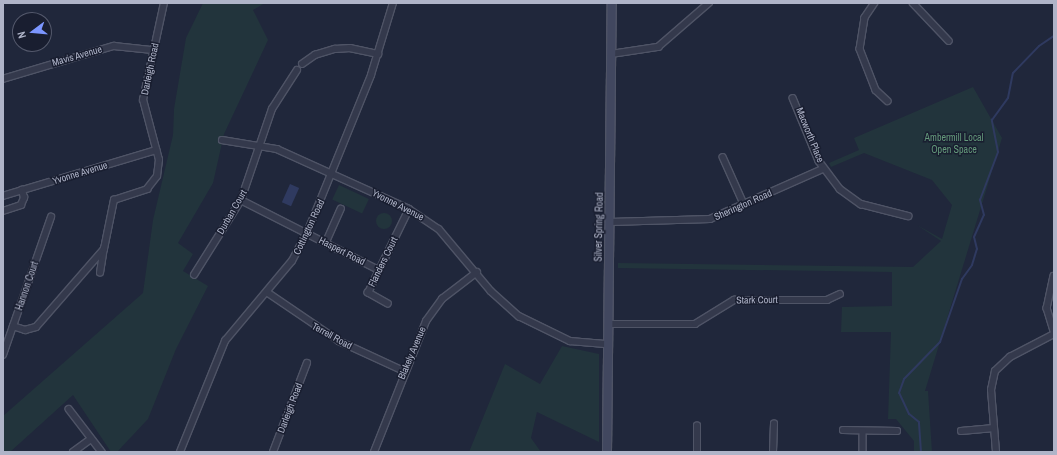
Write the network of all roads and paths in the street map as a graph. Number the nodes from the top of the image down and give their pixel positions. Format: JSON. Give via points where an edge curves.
{"nodes":[{"id":1,"x":164,"y":3,"type":"edge"},
{"id":2,"x":393,"y":3,"type":"edge"},
{"id":3,"x":612,"y":3,"type":"edge"},
{"id":4,"x":709,"y":3,"type":"edge"},
{"id":5,"x":875,"y":3,"type":"edge"},
{"id":6,"x":913,"y":3,"type":"edge"},
{"id":7,"x":949,"y":41,"type":"dead end"},
{"id":8,"x":154,"y":50,"type":"junction"},
{"id":9,"x":378,"y":54,"type":"junction"},
{"id":10,"x":611,"y":54,"type":"junction"},
{"id":11,"x":302,"y":64,"type":"dead end"},
{"id":12,"x":297,"y":70,"type":"dead end"},
{"id":13,"x":3,"y":79,"type":"edge"},
{"id":14,"x":793,"y":98,"type":"dead end"},
{"id":15,"x":888,"y":101,"type":"dead end"},
{"id":16,"x":222,"y":140,"type":"dead end"},
{"id":17,"x":261,"y":144,"type":"junction"},
{"id":18,"x":156,"y":150,"type":"junction"},
{"id":19,"x":723,"y":157,"type":"dead end"},
{"id":20,"x":823,"y":169,"type":"junction"},
{"id":21,"x":333,"y":174,"type":"junction"},
{"id":22,"x":22,"y":190,"type":"junction"},
{"id":23,"x":3,"y":196,"type":"edge"},
{"id":24,"x":241,"y":200,"type":"junction"},
{"id":25,"x":744,"y":204,"type":"junction"},
{"id":26,"x":341,"y":209,"type":"dead end"},
{"id":27,"x":410,"y":209,"type":"junction"},
{"id":28,"x":3,"y":211,"type":"edge"},
{"id":29,"x":908,"y":216,"type":"dead end"},
{"id":30,"x":52,"y":217,"type":"dead end"},
{"id":31,"x":610,"y":222,"type":"junction"},
{"id":32,"x":308,"y":233,"type":"junction"},
{"id":33,"x":326,"y":242,"type":"junction"},
{"id":34,"x":104,"y":249,"type":"junction"},
{"id":35,"x":379,"y":270,"type":"junction"},
{"id":36,"x":477,"y":272,"type":"junction"},
{"id":37,"x":100,"y":273,"type":"dead end"},
{"id":38,"x":194,"y":275,"type":"dead end"},
{"id":39,"x":1054,"y":276,"type":"edge"},
{"id":40,"x":266,"y":292,"type":"junction"},
{"id":41,"x":840,"y":294,"type":"dead end"},
{"id":42,"x":388,"y":304,"type":"dead end"},
{"id":43,"x":608,"y":324,"type":"junction"},
{"id":44,"x":14,"y":326,"type":"junction"},
{"id":45,"x":1054,"y":332,"type":"edge"},
{"id":46,"x":608,"y":344,"type":"junction"},
{"id":47,"x":3,"y":355,"type":"edge"},
{"id":48,"x":307,"y":363,"type":"dead end"},
{"id":49,"x":404,"y":371,"type":"junction"},
{"id":50,"x":69,"y":409,"type":"dead end"},
{"id":51,"x":774,"y":424,"type":"dead end"},
{"id":52,"x":697,"y":426,"type":"dead end"},
{"id":53,"x":994,"y":428,"type":"junction"},
{"id":54,"x":843,"y":430,"type":"dead end"},
{"id":55,"x":862,"y":431,"type":"junction"},
{"id":56,"x":897,"y":431,"type":"dead end"},
{"id":57,"x":961,"y":431,"type":"dead end"},
{"id":58,"x":91,"y":439,"type":"junction"},
{"id":59,"x":73,"y":452,"type":"edge"},
{"id":60,"x":102,"y":452,"type":"edge"},
{"id":61,"x":180,"y":452,"type":"edge"},
{"id":62,"x":273,"y":452,"type":"edge"},
{"id":63,"x":374,"y":452,"type":"edge"},
{"id":64,"x":607,"y":452,"type":"edge"},
{"id":65,"x":696,"y":452,"type":"edge"},
{"id":66,"x":773,"y":452,"type":"edge"},
{"id":67,"x":863,"y":452,"type":"edge"},
{"id":68,"x":996,"y":452,"type":"edge"}],
"edges":[{"from":1,"to":8,"type":"street","name":"Darleigh Road"},
{"from":2,"to":9,"type":"street","name":"Cottington Road"},
{"from":3,"to":10,"type":"main road","name":"Silver Spring Road"},
{"from":4,"to":10,"type":"street","via":[[658,47]]},
{"from":5,"to":15,"type":"street","via":[[865,18],[860,48],[876,90]]},
{"from":6,"to":7,"type":"street"},
{"from":8,"to":13,"type":"street","name":"Mavis Avenue","via":[[114,46]]},
{"from":8,"to":18,"type":"street","name":"Darleigh Road","via":[[143,100]]},
{"from":9,"to":11,"type":"street","via":[[350,48],[335,49],[315,55]]},
{"from":9,"to":21,"type":"street","name":"Cottington Road"},
{"from":10,"to":31,"type":"main road","name":"Silver Spring Road"},
{"from":12,"to":17,"type":"street","name":"Durban Court","via":[[280,94]]},
{"from":14,"to":20,"type":"street","name":"Macworth Place"},
{"from":16,"to":17,"type":"street","name":"Yvonne Avenue"},
{"from":17,"to":21,"type":"street","name":"Yvonne Avenue"},
{"from":17,"to":24,"type":"street","name":"Durban Court"},
{"from":18,"to":22,"type":"street","name":"Yvonne Avenue"},
{"from":18,"to":34,"type":"street","name":"Darleigh Road","via":[[160,165],[153,183],[144,191],[119,197],[111,206]]},
{"from":19,"to":25,"type":"street"},
{"from":20,"to":25,"type":"street","name":"Sherington Road"},
{"from":20,"to":29,"type":"street","name":"Macworth Place","via":[[854,201]]},
{"from":21,"to":27,"type":"street","name":"Yvonne Avenue"},
{"from":21,"to":32,"type":"street","name":"Cottington Road"},
{"from":22,"to":23,"type":"street","name":"Yvonne Avenue"},
{"from":22,"to":28,"type":"street","via":[[24,198],[21,206]]},
{"from":24,"to":32,"type":"street","name":"Haspert Road"},
{"from":24,"to":38,"type":"street","name":"Durban Court"},
{"from":25,"to":31,"type":"street","name":"Sherington Road","via":[[704,220]]},
{"from":26,"to":33,"type":"street"},
{"from":27,"to":35,"type":"street","name":"Flanders Court"},
{"from":27,"to":36,"type":"street","name":"Yvonne Avenue","via":[[439,229]]},
{"from":30,"to":44,"type":"street","name":"Hannon Court"},
{"from":31,"to":43,"type":"main road","name":"Silver Spring Road"},
{"from":32,"to":33,"type":"street","name":"Haspert Road"},
{"from":32,"to":40,"type":"street","name":"Cottington Road","via":[[292,261]]},
{"from":33,"to":35,"type":"street","name":"Haspert Road"},
{"from":34,"to":37,"type":"street","name":"Darleigh Road"},
{"from":34,"to":44,"type":"street","via":[[36,327],[25,330]]},
{"from":35,"to":42,"type":"street","name":"Flanders Court","via":[[368,293]]},
{"from":36,"to":46,"type":"street","name":"Yvonne Avenue","via":[[507,307],[543,330],[570,340]]},
{"from":36,"to":49,"type":"street","name":"Blakely Avenue","via":[[432,311]]},
{"from":39,"to":45,"type":"street","via":[[1047,308]]},
{"from":40,"to":49,"type":"street","name":"Terrell Road","via":[[339,341]]},
{"from":40,"to":61,"type":"street","name":"Cottington Road","via":[[238,322],[218,353]]},
{"from":41,"to":43,"type":"street","name":"Stark Court","via":[[827,300],[734,300],[695,324]]},
{"from":43,"to":46,"type":"main road","name":"Silver Spring Road"},
{"from":44,"to":47,"type":"street","name":"Hannon Court"},
{"from":45,"to":53,"type":"street","via":[[1010,357],[995,371],[991,390]]},
{"from":46,"to":64,"type":"main road","name":"Silver Spring Road"},
{"from":48,"to":62,"type":"street","name":"Darleigh Road"},
{"from":49,"to":63,"type":"street","name":"Blakely Avenue"},
{"from":50,"to":58,"type":"street"},
{"from":51,"to":66,"type":"street"},
{"from":52,"to":65,"type":"street"},
{"from":53,"to":57,"type":"street"},
{"from":53,"to":68,"type":"street"},
{"from":54,"to":55,"type":"street"},
{"from":55,"to":56,"type":"street"},
{"from":55,"to":67,"type":"street"},
{"from":58,"to":59,"type":"street"},
{"from":58,"to":60,"type":"street"}]}
